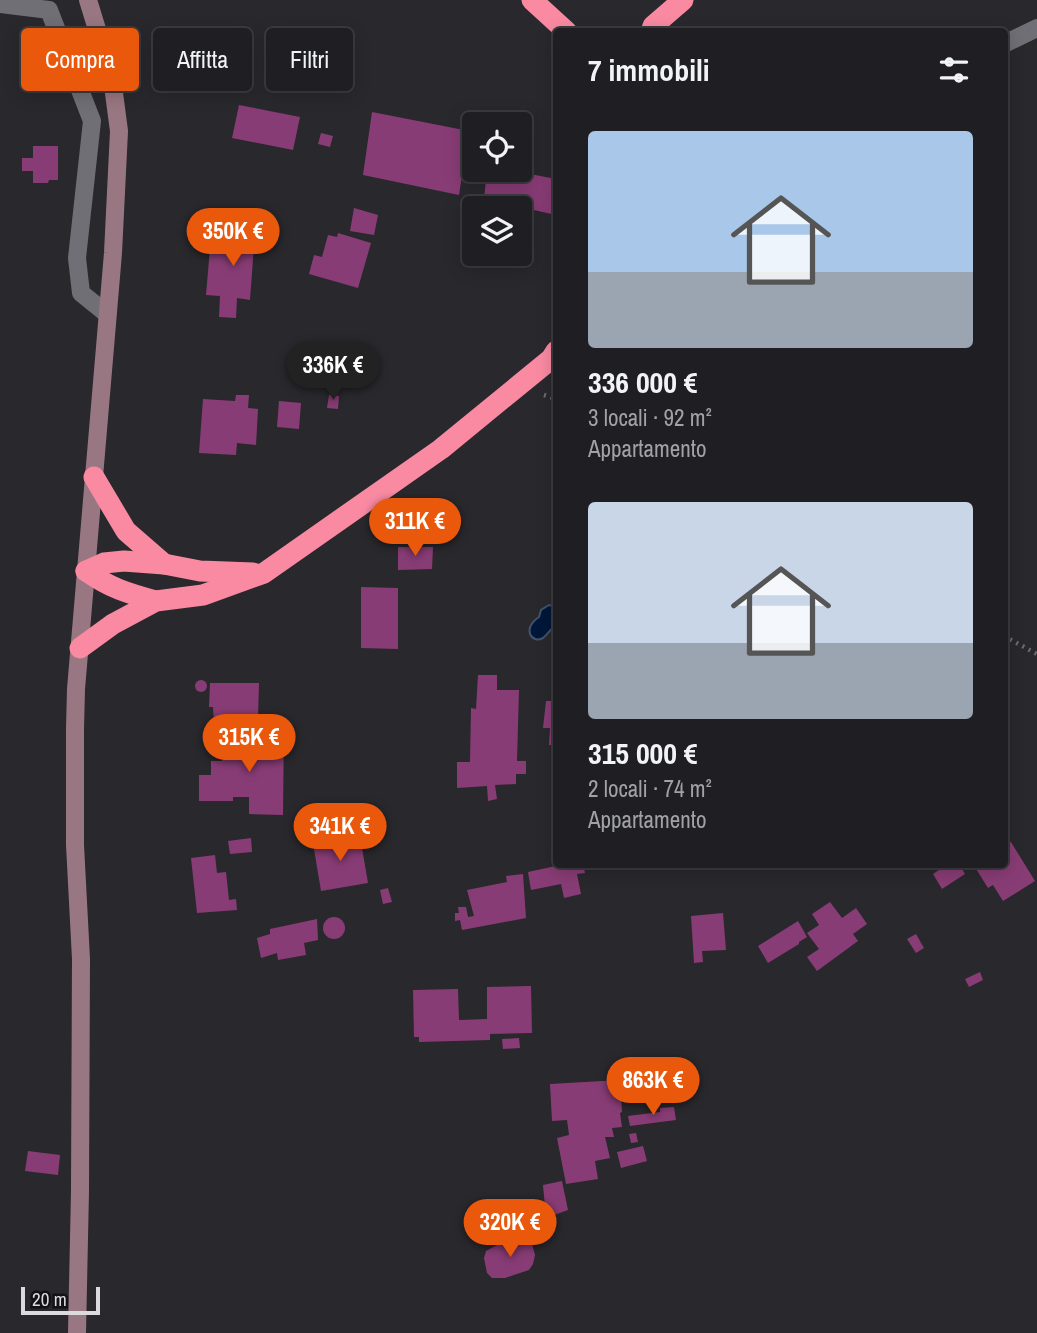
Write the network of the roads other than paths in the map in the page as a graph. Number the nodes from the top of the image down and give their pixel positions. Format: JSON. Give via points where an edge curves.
{"nodes":[{"id":1,"x":88,"y":0,"type":"edge"},
{"id":2,"x":532,"y":0,"type":"edge"},
{"id":3,"x":683,"y":0,"type":"edge"},
{"id":4,"x":0,"y":4,"type":"edge"},
{"id":5,"x":563,"y":28,"type":"edge"},
{"id":6,"x":652,"y":28,"type":"edge"},
{"id":7,"x":1037,"y":28,"type":"edge"},
{"id":8,"x":1008,"y":42,"type":"edge"},
{"id":9,"x":107,"y":314,"type":"junction"},
{"id":10,"x":553,"y":356,"type":"edge"},
{"id":11,"x":94,"y":477,"type":"junction"},
{"id":12,"x":164,"y":564,"type":"junction"},
{"id":13,"x":86,"y":571,"type":"junction"},
{"id":14,"x":264,"y":573,"type":"junction"},
{"id":15,"x":156,"y":601,"type":"junction"},
{"id":16,"x":80,"y":648,"type":"junction"},
{"id":17,"x":77,"y":1333,"type":"edge"}],
"edges":[{"from":1,"to":9,"type":"main road","via":[[112,78],[119,131]]},
{"from":2,"to":5,"type":"highway"},
{"from":3,"to":6,"type":"highway"},
{"from":4,"to":9,"type":"street","via":[[48,10],[92,121],[77,258],[81,293]]},
{"from":7,"to":8,"type":"street"},
{"from":9,"to":11,"type":"main road"},
{"from":10,"to":14,"type":"highway","via":[[441,449]]},
{"from":11,"to":12,"type":"highway","via":[[127,531]]},
{"from":11,"to":13,"type":"main road"},
{"from":12,"to":13,"type":"highway","via":[[124,561]]},
{"from":12,"to":14,"type":"highway","via":[[200,572]]},
{"from":13,"to":15,"type":"highway","via":[[121,592]]},
{"from":13,"to":16,"type":"main road"},
{"from":14,"to":15,"type":"highway","via":[[203,595]]},
{"from":15,"to":16,"type":"highway"},
{"from":16,"to":17,"type":"main road","via":[[75,729],[81,959]]}]}
